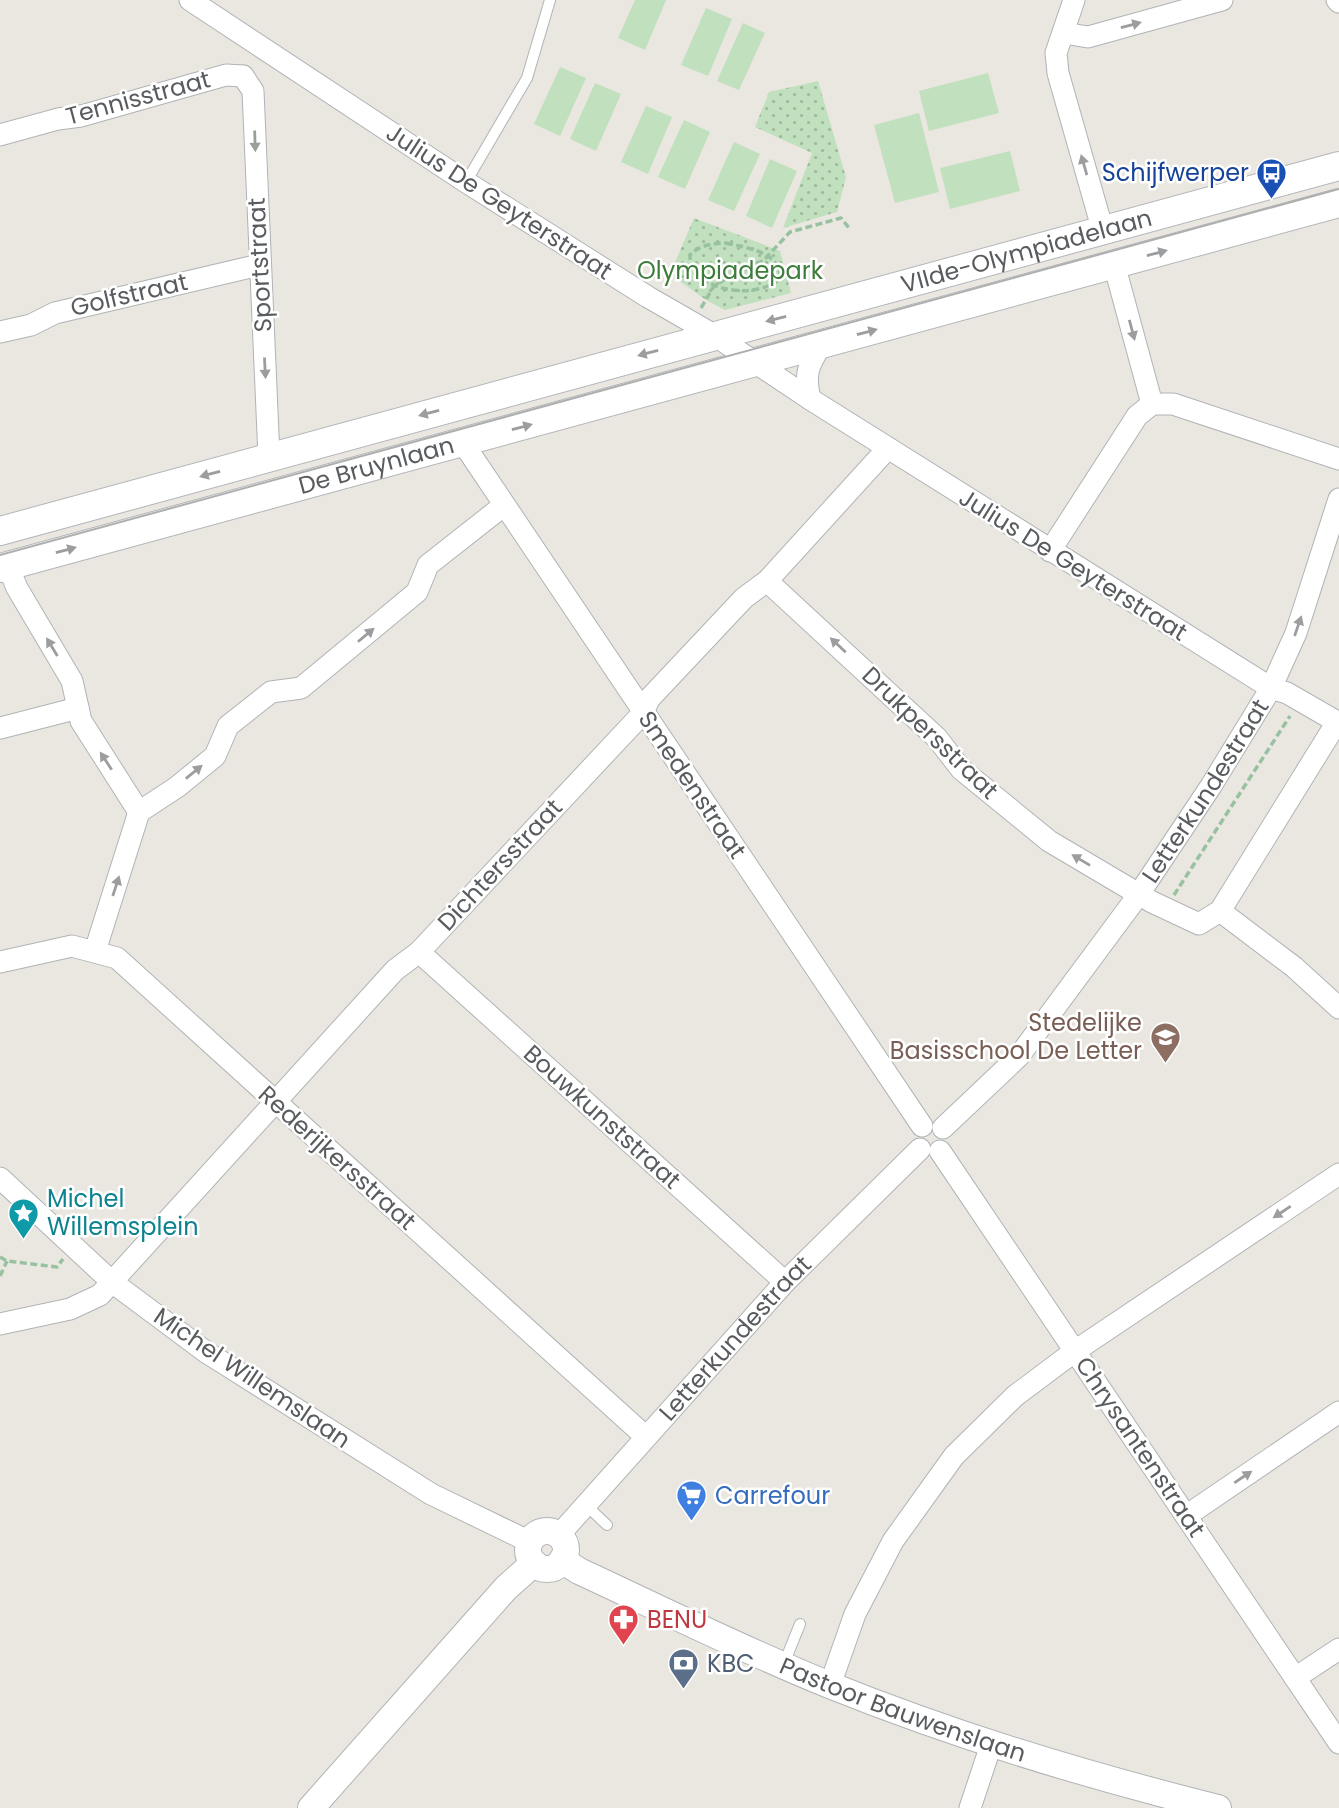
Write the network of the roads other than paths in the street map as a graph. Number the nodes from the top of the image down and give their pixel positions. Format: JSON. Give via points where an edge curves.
{"nodes":[{"id":1,"x":190,"y":0,"type":"edge"},
{"id":2,"x":550,"y":0,"type":"edge"},
{"id":3,"x":1074,"y":0,"type":"edge"},
{"id":4,"x":1222,"y":0,"type":"edge"},
{"id":5,"x":1064,"y":33,"type":"junction"},
{"id":6,"x":261,"y":47,"type":"junction"},
{"id":7,"x":243,"y":76,"type":"junction"},
{"id":8,"x":0,"y":135,"type":"edge"},
{"id":9,"x":1339,"y":166,"type":"edge"},
{"id":10,"x":466,"y":182,"type":"junction"},
{"id":11,"x":1339,"y":203,"type":"edge"},
{"id":12,"x":1103,"y":231,"type":"junction"},
{"id":13,"x":1114,"y":264,"type":"junction"},
{"id":14,"x":259,"y":265,"type":"junction"},
{"id":15,"x":703,"y":329,"type":"junction"},
{"id":16,"x":0,"y":332,"type":"edge"},
{"id":17,"x":821,"y":345,"type":"junction"},
{"id":18,"x":754,"y":362,"type":"junction"},
{"id":19,"x":810,"y":399,"type":"junction"},
{"id":20,"x":1152,"y":404,"type":"junction"},
{"id":21,"x":463,"y":443,"type":"junction"},
{"id":22,"x":888,"y":448,"type":"junction"},
{"id":23,"x":269,"y":457,"type":"junction"},
{"id":24,"x":1339,"y":459,"type":"edge"},
{"id":25,"x":1339,"y":499,"type":"edge"},
{"id":26,"x":503,"y":506,"type":"junction"},
{"id":27,"x":0,"y":531,"type":"edge"},
{"id":28,"x":1050,"y":551,"type":"junction"},
{"id":29,"x":4,"y":567,"type":"edge"},
{"id":30,"x":767,"y":581,"type":"junction"},
{"id":31,"x":1271,"y":688,"type":"junction"},
{"id":32,"x":78,"y":709,"type":"junction"},
{"id":33,"x":643,"y":713,"type":"junction"},
{"id":34,"x":1338,"y":723,"type":"edge"},
{"id":35,"x":0,"y":729,"type":"edge"},
{"id":36,"x":139,"y":812,"type":"junction"},
{"id":37,"x":1139,"y":894,"type":"junction"},
{"id":38,"x":1220,"y":911,"type":"junction"},
{"id":39,"x":95,"y":951,"type":"junction"},
{"id":40,"x":419,"y":952,"type":"junction"},
{"id":41,"x":0,"y":962,"type":"edge"},
{"id":42,"x":1339,"y":1008,"type":"edge"},
{"id":43,"x":275,"y":1101,"type":"junction"},
{"id":44,"x":933,"y":1127,"type":"junction"},
{"id":45,"x":930,"y":1150,"type":"junction"},
{"id":46,"x":1339,"y":1174,"type":"edge"},
{"id":47,"x":0,"y":1178,"type":"edge"},
{"id":48,"x":112,"y":1282,"type":"junction"},
{"id":49,"x":785,"y":1282,"type":"junction"},
{"id":50,"x":0,"y":1324,"type":"edge"},
{"id":51,"x":1075,"y":1351,"type":"junction"},
{"id":52,"x":1339,"y":1412,"type":"edge"},
{"id":53,"x":646,"y":1437,"type":"junction"},
{"id":54,"x":586,"y":1505,"type":"junction"},
{"id":55,"x":1186,"y":1516,"type":"junction"},
{"id":56,"x":607,"y":1525,"type":"dead end"},
{"id":57,"x":561,"y":1548,"type":"junction"},
{"id":58,"x":532,"y":1552,"type":"junction"},
{"id":59,"x":800,"y":1624,"type":"dead end"},
{"id":60,"x":1339,"y":1648,"type":"edge"},
{"id":61,"x":783,"y":1666,"type":"junction"},
{"id":62,"x":1296,"y":1678,"type":"junction"},
{"id":63,"x":830,"y":1685,"type":"junction"},
{"id":64,"x":1339,"y":1743,"type":"edge"},
{"id":65,"x":991,"y":1745,"type":"junction"},
{"id":66,"x":311,"y":1808,"type":"edge"},
{"id":67,"x":970,"y":1808,"type":"edge"},
{"id":68,"x":1218,"y":1808,"type":"edge"}],
"edges":[{"from":1,"to":6,"type":"street","name":"Julius De Geyterstraat"},
{"from":2,"to":10,"type":"lane","via":[[527,78]]},
{"from":3,"to":5,"type":"street"},
{"from":5,"to":4,"type":"street","one_way":true,"via":[[1088,37]]},
{"from":12,"to":5,"type":"street","one_way":true,"via":[[1058,73],[1056,52]]},
{"from":6,"to":7,"type":"street","name":"Tennisstraat"},
{"from":6,"to":10,"type":"street","name":"Julius De Geyterstraat"},
{"from":7,"to":8,"type":"street","name":"Tennisstraat","via":[[226,75]]},
{"from":7,"to":14,"type":"street","name":"Sportstraat","one_way":true,"via":[[253,90]]},
{"from":9,"to":12,"type":"main road","name":"VIIde-Olympiadelaan"},
{"from":10,"to":15,"type":"street","name":"Julius De Geyterstraat"},
{"from":13,"to":11,"type":"main road","name":"VIIde-Olympiadelaan","one_way":true},
{"from":12,"to":15,"type":"main road","name":"VIIde-Olympiadelaan","one_way":true},
{"from":17,"to":13,"type":"main road","name":"VIIde-Olympiadelaan","one_way":true},
{"from":13,"to":20,"type":"street","one_way":true},
{"from":14,"to":16,"type":"street","name":"Golfstraat","via":[[55,313],[31,325]]},
{"from":14,"to":23,"type":"street","name":"Sportstraat","one_way":true},
{"from":15,"to":18,"type":"street","name":"Julius De Geyterstraat"},
{"from":15,"to":23,"type":"main road","name":"De Bruynlaan","one_way":true},
{"from":17,"to":18,"type":"main road","name":"VIIde-Olympiadelaan"},
{"from":17,"to":19,"type":"street","via":[[806,376]]},
{"from":18,"to":19,"type":"street","name":"Julius De Geyterstraat"},
{"from":21,"to":18,"type":"main road","name":"De Bruynlaan","one_way":true},
{"from":19,"to":22,"type":"street","name":"Julius De Geyterstraat"},
{"from":20,"to":24,"type":"street","via":[[1173,404]]},
{"from":20,"to":28,"type":"street","via":[[1130,427]]},
{"from":21,"to":26,"type":"street","name":"Smedenstraat"},
{"from":29,"to":21,"type":"main road","name":"De Bruynlaan","one_way":true},
{"from":22,"to":28,"type":"street","name":"Julius De Geyterstraat"},
{"from":22,"to":30,"type":"street","name":"Dichtersstraat"},
{"from":23,"to":27,"type":"main road","name":"De Bruynlaan","one_way":true},
{"from":31,"to":25,"type":"street","name":"Letterkundestraat","one_way":true,"via":[[1296,634]]},
{"from":26,"to":33,"type":"street","name":"Smedenstraat"},
{"from":36,"to":26,"type":"street","one_way":true,"via":[[215,756],[228,726],[271,692],[302,688],[417,593],[428,565]]},
{"from":28,"to":31,"type":"street","name":"Julius De Geyterstraat"},
{"from":32,"to":29,"type":"street","one_way":true,"via":[[72,681]]},
{"from":30,"to":33,"type":"street","name":"Dichtersstraat","via":[[744,598],[649,699]]},
{"from":37,"to":30,"type":"street","name":"Drukpersstraat","one_way":true,"via":[[1049,841],[961,769],[937,738]]},
{"from":31,"to":34,"type":"street","name":"Julius De Geyterstraat"},
{"from":31,"to":37,"type":"street","name":"Letterkundestraat"},
{"from":32,"to":35,"type":"street"},
{"from":36,"to":32,"type":"street","one_way":true,"via":[[81,721]]},
{"from":33,"to":40,"type":"street","name":"Dichtersstraat"},
{"from":33,"to":44,"type":"street","name":"Smedenstraat"},
{"from":34,"to":38,"type":"street"},
{"from":39,"to":36,"type":"street","one_way":true},
{"from":37,"to":38,"type":"street","name":"Letterkundestraat","via":[[1199,924]]},
{"from":37,"to":44,"type":"street","name":"Letterkundestraat","via":[[1019,1056]]},
{"from":38,"to":42,"type":"street"},
{"from":39,"to":41,"type":"street","name":"Rederijkersstraat","via":[[72,946]]},
{"from":39,"to":43,"type":"street","name":"Rederijkersstraat","via":[[117,958]]},
{"from":40,"to":43,"type":"street","name":"Dichtersstraat","via":[[395,970]]},
{"from":40,"to":49,"type":"street","name":"Bouwkunststraat"},
{"from":43,"to":48,"type":"street","name":"Dichtersstraat"},
{"from":43,"to":53,"type":"street","name":"Rederijkersstraat"},
{"from":44,"to":45,"type":"street","via":[[947,1139]]},
{"from":45,"to":49,"type":"street","name":"Letterkundestraat"},
{"from":45,"to":51,"type":"street","name":"Chrysantenstraat"},
{"from":46,"to":51,"type":"street","one_way":true},
{"from":47,"to":48,"type":"street","name":"Michel Willemslaan"},
{"from":48,"to":50,"type":"street","via":[[87,1303]]},
{"from":48,"to":58,"type":"street","name":"Michel Willemslaan","via":[[206,1352],[419,1487]]},
{"from":49,"to":53,"type":"street","name":"Letterkundestraat"},
{"from":51,"to":55,"type":"street","name":"Chrysantenstraat"},
{"from":51,"to":63,"type":"street","via":[[1015,1396],[954,1456],[927,1492],[893,1541],[855,1614]]},
{"from":55,"to":52,"type":"street","one_way":true},
{"from":53,"to":54,"type":"street","name":"Letterkundestraat"},
{"from":54,"to":56,"type":"lane"},
{"from":54,"to":57,"type":"street","name":"Letterkundestraat"},
{"from":55,"to":62,"type":"street","name":"Chrysantenstraat"},
{"from":57,"to":58,"type":"street","via":[[554,1568],[546,1569]]},
{"from":57,"to":61,"type":"street","name":"Pastoor Bauwenslaan","via":[[579,1571]]},
{"from":58,"to":66,"type":"street","via":[[506,1588]]},
{"from":59,"to":61,"type":"lane"},
{"from":60,"to":62,"type":"street"},
{"from":61,"to":63,"type":"street","name":"Pastoor Bauwenslaan"},
{"from":62,"to":64,"type":"street","name":"Chrysantenstraat"},
{"from":63,"to":65,"type":"street","name":"Pastoor Bauwenslaan"},
{"from":65,"to":67,"type":"street"},
{"from":65,"to":68,"type":"street","name":"Pastoor Bauwenslaan"}]}
